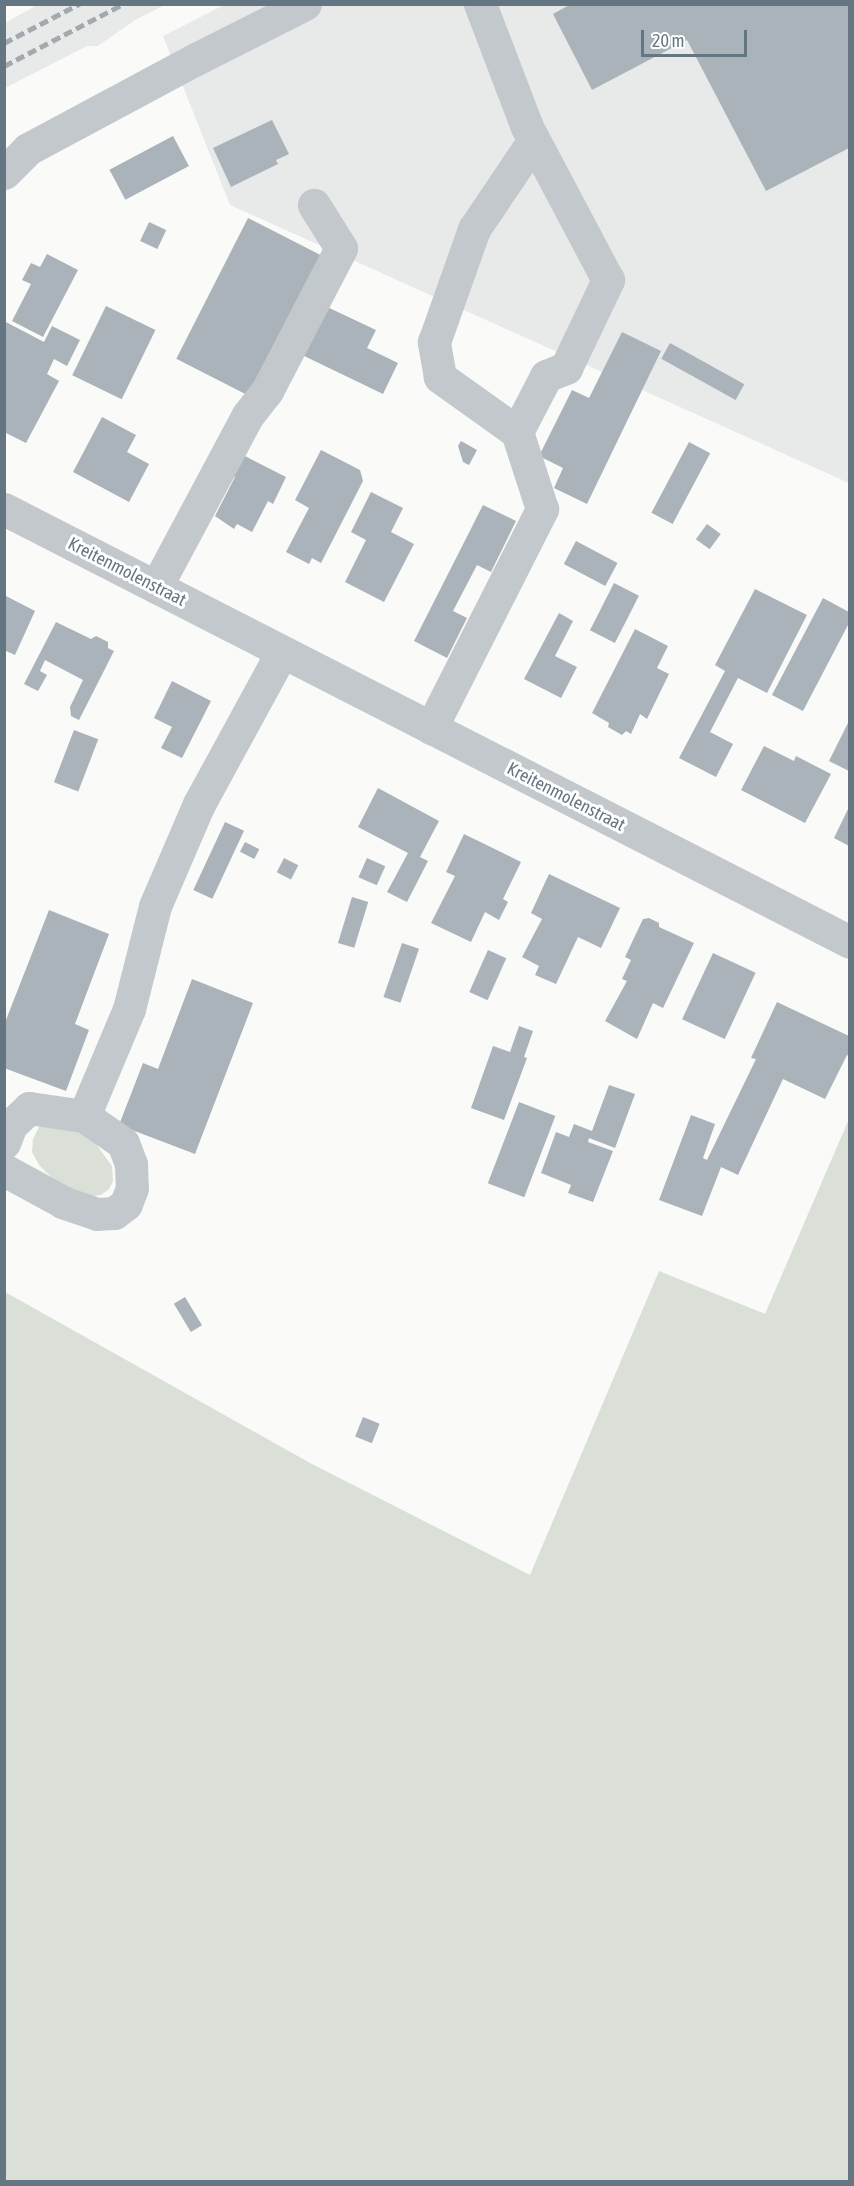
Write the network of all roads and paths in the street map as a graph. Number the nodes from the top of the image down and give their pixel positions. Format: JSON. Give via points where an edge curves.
{"nodes":[{"id":1,"x":305,"y":4,"type":"edge"},
{"id":2,"x":480,"y":4,"type":"edge"},
{"id":3,"x":534,"y":140,"type":"junction"},
{"id":4,"x":4,"y":173,"type":"edge"},
{"id":5,"x":314,"y":205,"type":"dead end"},
{"id":6,"x":517,"y":432,"type":"junction"},
{"id":7,"x":4,"y":509,"type":"edge"},
{"id":8,"x":156,"y":587,"type":"junction"},
{"id":9,"x":282,"y":652,"type":"junction"},
{"id":10,"x":431,"y":728,"type":"junction"},
{"id":11,"x":849,"y":942,"type":"edge"},
{"id":12,"x":84,"y":1116,"type":"junction"},
{"id":13,"x":4,"y":1143,"type":"edge"},
{"id":14,"x":4,"y":1170,"type":"edge"}],
"edges":[{"from":1,"to":4,"type":"street","via":[[28,149]]},
{"from":2,"to":3,"type":"street"},
{"from":3,"to":6,"type":"street","via":[[608,280],[566,368],[546,376]]},
{"from":3,"to":6,"type":"street","via":[[474,229],[434,342],[440,377]]},
{"from":5,"to":8,"type":"street","via":[[340,248],[267,391],[248,415]]},
{"from":6,"to":10,"type":"street","via":[[542,509]]},
{"from":7,"to":8,"type":"street","name":"Kreitenmolenstraat"},
{"from":8,"to":9,"type":"street","name":"Kreitenmolenstraat"},
{"from":9,"to":10,"type":"street","name":"Kreitenmolenstraat"},
{"from":9,"to":12,"type":"street","via":[[190,824],[155,906],[129,1008]]},
{"from":10,"to":11,"type":"street","name":"Kreitenmolenstraat"},
{"from":12,"to":13,"type":"street","via":[[29,1107],[11,1125]]},
{"from":12,"to":14,"type":"street","via":[[123,1143],[131,1164],[132,1188],[126,1204],[114,1213],[97,1214],[63,1202]]}]}
